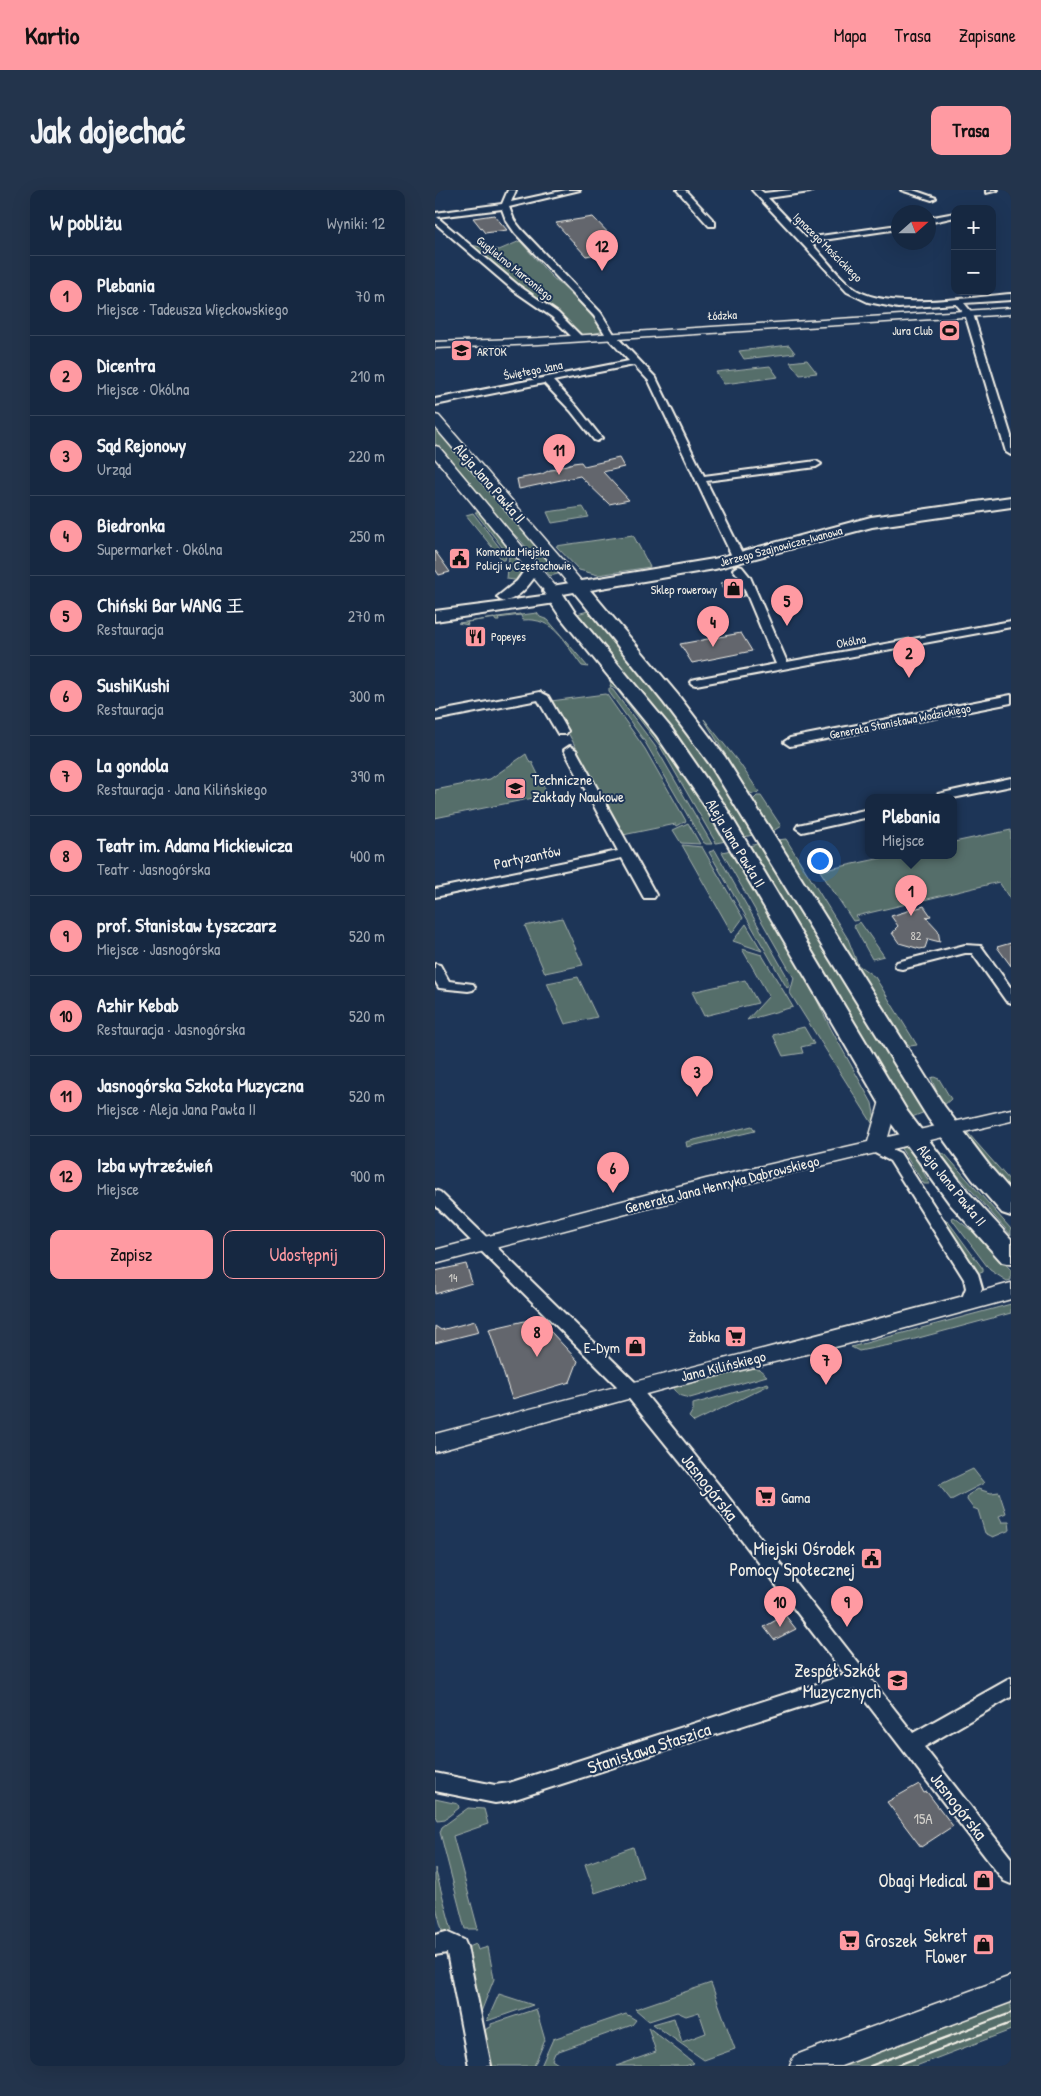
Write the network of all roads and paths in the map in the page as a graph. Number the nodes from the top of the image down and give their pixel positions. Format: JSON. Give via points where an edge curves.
{"nodes":[{"id":1,"x":576,"y":190,"type":"edge"},
{"id":2,"x":681,"y":190,"type":"edge"},
{"id":3,"x":810,"y":190,"type":"edge"},
{"id":4,"x":905,"y":190,"type":"edge"},
{"id":5,"x":511,"y":191,"type":"edge"},
{"id":6,"x":759,"y":193,"type":"edge"},
{"id":7,"x":932,"y":198,"type":"dead end"},
{"id":8,"x":534,"y":201,"type":"junction"},
{"id":9,"x":505,"y":206,"type":"junction"},
{"id":10,"x":951,"y":216,"type":"edge"},
{"id":11,"x":435,"y":217,"type":"edge"},
{"id":12,"x":936,"y":219,"type":"edge"},
{"id":13,"x":712,"y":224,"type":"dead end"},
{"id":14,"x":891,"y":228,"type":"edge"},
{"id":15,"x":803,"y":241,"type":"junction"},
{"id":16,"x":1011,"y":297,"type":"edge"},
{"id":17,"x":959,"y":302,"type":"junction"},
{"id":18,"x":1011,"y":311,"type":"edge"},
{"id":19,"x":969,"y":314,"type":"junction"},
{"id":20,"x":610,"y":335,"type":"junction"},
{"id":21,"x":578,"y":338,"type":"junction"},
{"id":22,"x":435,"y":345,"type":"edge"},
{"id":23,"x":636,"y":362,"type":"junction"},
{"id":24,"x":546,"y":380,"type":"junction"},
{"id":25,"x":435,"y":402,"type":"edge"},
{"id":26,"x":435,"y":419,"type":"edge"},
{"id":27,"x":1007,"y":419,"type":"edge"},
{"id":28,"x":597,"y":438,"type":"dead end"},
{"id":29,"x":435,"y":450,"type":"edge"},
{"id":30,"x":1011,"y":452,"type":"edge"},
{"id":31,"x":816,"y":464,"type":"dead end"},
{"id":32,"x":701,"y":479,"type":"junction"},
{"id":33,"x":1011,"y":502,"type":"edge"},
{"id":34,"x":1011,"y":510,"type":"edge"},
{"id":35,"x":739,"y":564,"type":"junction"},
{"id":36,"x":533,"y":568,"type":"junction"},
{"id":37,"x":581,"y":590,"type":"junction"},
{"id":38,"x":554,"y":595,"type":"junction"},
{"id":39,"x":505,"y":597,"type":"junction"},
{"id":40,"x":435,"y":608,"type":"edge"},
{"id":41,"x":435,"y":616,"type":"edge"},
{"id":42,"x":1011,"y":624,"type":"edge"},
{"id":43,"x":783,"y":666,"type":"junction"},
{"id":44,"x":696,"y":682,"type":"dead end"},
{"id":45,"x":1011,"y":700,"type":"edge"},
{"id":46,"x":435,"y":716,"type":"edge"},
{"id":47,"x":562,"y":731,"type":"dead end"},
{"id":48,"x":790,"y":742,"type":"dead end"},
{"id":49,"x":571,"y":750,"type":"dead end"},
{"id":50,"x":1011,"y":782,"type":"edge"},
{"id":51,"x":957,"y":794,"type":"edge"},
{"id":52,"x":865,"y":814,"type":"edge"},
{"id":53,"x":803,"y":828,"type":"dead end"},
{"id":54,"x":625,"y":853,"type":"junction"},
{"id":55,"x":435,"y":894,"type":"edge"},
{"id":56,"x":649,"y":895,"type":"dead end"},
{"id":57,"x":902,"y":965,"type":"dead end"},
{"id":58,"x":435,"y":968,"type":"edge"},
{"id":59,"x":468,"y":987,"type":"dead end"},
{"id":60,"x":1011,"y":998,"type":"edge"},
{"id":61,"x":889,"y":1101,"type":"junction"},
{"id":62,"x":1011,"y":1115,"type":"edge"},
{"id":63,"x":949,"y":1130,"type":"junction"},
{"id":64,"x":915,"y":1138,"type":"junction"},
{"id":65,"x":876,"y":1147,"type":"junction"},
{"id":66,"x":435,"y":1196,"type":"edge"},
{"id":67,"x":1011,"y":1207,"type":"edge"},
{"id":68,"x":485,"y":1244,"type":"junction"},
{"id":69,"x":1011,"y":1255,"type":"edge"},
{"id":70,"x":435,"y":1257,"type":"edge"},
{"id":71,"x":1011,"y":1290,"type":"edge"},
{"id":72,"x":968,"y":1303,"type":"junction"},
{"id":73,"x":632,"y":1390,"type":"junction"},
{"id":74,"x":435,"y":1443,"type":"edge"},
{"id":75,"x":860,"y":1679,"type":"junction"},
{"id":76,"x":1011,"y":1687,"type":"edge"},
{"id":77,"x":911,"y":1744,"type":"junction"},
{"id":78,"x":435,"y":1782,"type":"edge"},
{"id":79,"x":1011,"y":1874,"type":"edge"},
{"id":80,"x":435,"y":1945,"type":"edge"},
{"id":81,"x":1011,"y":1989,"type":"edge"},
{"id":82,"x":480,"y":2066,"type":"edge"},
{"id":83,"x":804,"y":2066,"type":"edge"}],
"edges":[{"from":1,"to":8,"type":"street"},
{"from":2,"to":13,"type":"street"},
{"from":3,"to":6,"type":"street","name":"Ignacego Mościckiego"},
{"from":4,"to":7,"type":"street"},
{"from":5,"to":8,"type":"street"},
{"from":5,"to":9,"type":"street"},
{"from":6,"to":15,"type":"street","name":"Ignacego Mościckiego"},
{"from":8,"to":9,"type":"street"},
{"from":9,"to":11,"type":"street"},
{"from":9,"to":20,"type":"street","via":[[518,231],[599,315]]},
{"from":10,"to":12,"type":"street"},
{"from":11,"to":21,"type":"street","name":"Guglielmo Marconiego"},
{"from":14,"to":15,"type":"street"},
{"from":15,"to":17,"type":"street","name":"Ignacego Mościckiego","via":[[850,290],[871,300],[898,305]]},
{"from":16,"to":17,"type":"street","name":"Ignacego Mościckiego"},
{"from":17,"to":19,"type":"street"},
{"from":18,"to":19,"type":"street","name":"Łódzka"},
{"from":19,"to":20,"type":"street","name":"Łódzka"},
{"from":19,"to":27,"type":"street"},
{"from":20,"to":21,"type":"street","name":"Łódzka"},
{"from":20,"to":23,"type":"street"},
{"from":21,"to":22,"type":"street","name":"Łódzka"},
{"from":23,"to":24,"type":"street","name":"Świętego Jana"},
{"from":23,"to":32,"type":"street","via":[[653,380]]},
{"from":24,"to":25,"type":"street","name":"Świętego Jana"},
{"from":24,"to":28,"type":"street"},
{"from":26,"to":37,"type":"street","name":"Aleja Jana Pawła II"},
{"from":27,"to":30,"type":"street"},
{"from":29,"to":36,"type":"street","name":"Aleja Jana Pawła II"},
{"from":31,"to":32,"type":"street"},
{"from":32,"to":35,"type":"street"},
{"from":33,"to":35,"type":"main road","name":"Jerzego Szajnowicza-Iwanowa","via":[[871,522]]},
{"from":34,"to":35,"type":"main road","name":"Jerzego Szajnowicza-Iwanowa","via":[[878,528]]},
{"from":35,"to":37,"type":"main road","name":"Jerzego Szajnowicza-Iwanowa","via":[[674,572]]},
{"from":35,"to":43,"type":"street"},
{"from":36,"to":38,"type":"street","name":"Aleja Jana Pawła II"},
{"from":36,"to":39,"type":"main road","via":[[520,586]]},
{"from":37,"to":38,"type":"main road","name":"Jerzego Szajnowicza-Iwanowa"},
{"from":37,"to":63,"type":"main road","name":"Aleja Jana Pawła II","via":[[718,761]]},
{"from":38,"to":39,"type":"main road"},
{"from":38,"to":41,"type":"main road"},
{"from":38,"to":61,"type":"main road","name":"Aleja Jana Pawła II","via":[[664,732],[710,798]]},
{"from":39,"to":40,"type":"main road"},
{"from":42,"to":43,"type":"street","name":"Okólna"},
{"from":43,"to":44,"type":"street","name":"Okólna"},
{"from":45,"to":48,"type":"street","name":"Generała Stanisława Wodzickiego"},
{"from":46,"to":47,"type":"street","via":[[540,696]]},
{"from":49,"to":54,"type":"street"},
{"from":50,"to":51,"type":"street"},
{"from":52,"to":53,"type":"street"},
{"from":54,"to":55,"type":"street","name":"Partyzantów"},
{"from":54,"to":56,"type":"street"},
{"from":57,"to":60,"type":"street","via":[[965,949],[976,950]]},
{"from":58,"to":59,"type":"street","via":[[444,985]]},
{"from":61,"to":64,"type":"main road","name":"Aleja Jana Pawła II"},
{"from":61,"to":65,"type":"street"},
{"from":62,"to":63,"type":"street","name":"Generała Jana Henryka Dąbrowskiego"},
{"from":63,"to":64,"type":"street","name":"Generała Jana Henryka Dąbrowskiego"},
{"from":63,"to":67,"type":"main road","name":"Aleja Jana Pawła II"},
{"from":64,"to":65,"type":"street","name":"Generała Jana Henryka Dąbrowskiego"},
{"from":64,"to":69,"type":"main road","name":"Aleja Jana Pawła II","via":[[959,1198]]},
{"from":65,"to":68,"type":"street","name":"Generała Jana Henryka Dąbrowskiego","via":[[706,1186]]},
{"from":65,"to":72,"type":"street","via":[[895,1157],[972,1278],[974,1288]]},
{"from":66,"to":68,"type":"street","name":"Jasnogórska"},
{"from":68,"to":70,"type":"street","name":"Generała Jana Henryka Dąbrowskiego"},
{"from":68,"to":73,"type":"street","name":"Jasnogórska"},
{"from":71,"to":72,"type":"street","name":"Jana Kilińskiego"},
{"from":72,"to":73,"type":"street","name":"Jana Kilińskiego"},
{"from":73,"to":74,"type":"street","name":"Jana Kilińskiego"},
{"from":73,"to":75,"type":"street","name":"Jasnogórska"},
{"from":75,"to":77,"type":"street","name":"Jasnogórska"},
{"from":75,"to":78,"type":"street","name":"Stanisława Staszica","via":[[509,1792],[495,1794]]},
{"from":76,"to":77,"type":"street"},
{"from":77,"to":79,"type":"street","name":"Jasnogórska"},
{"from":80,"to":82,"type":"street","via":[[445,1942],[457,1947]]},
{"from":81,"to":83,"type":"street"}]}
